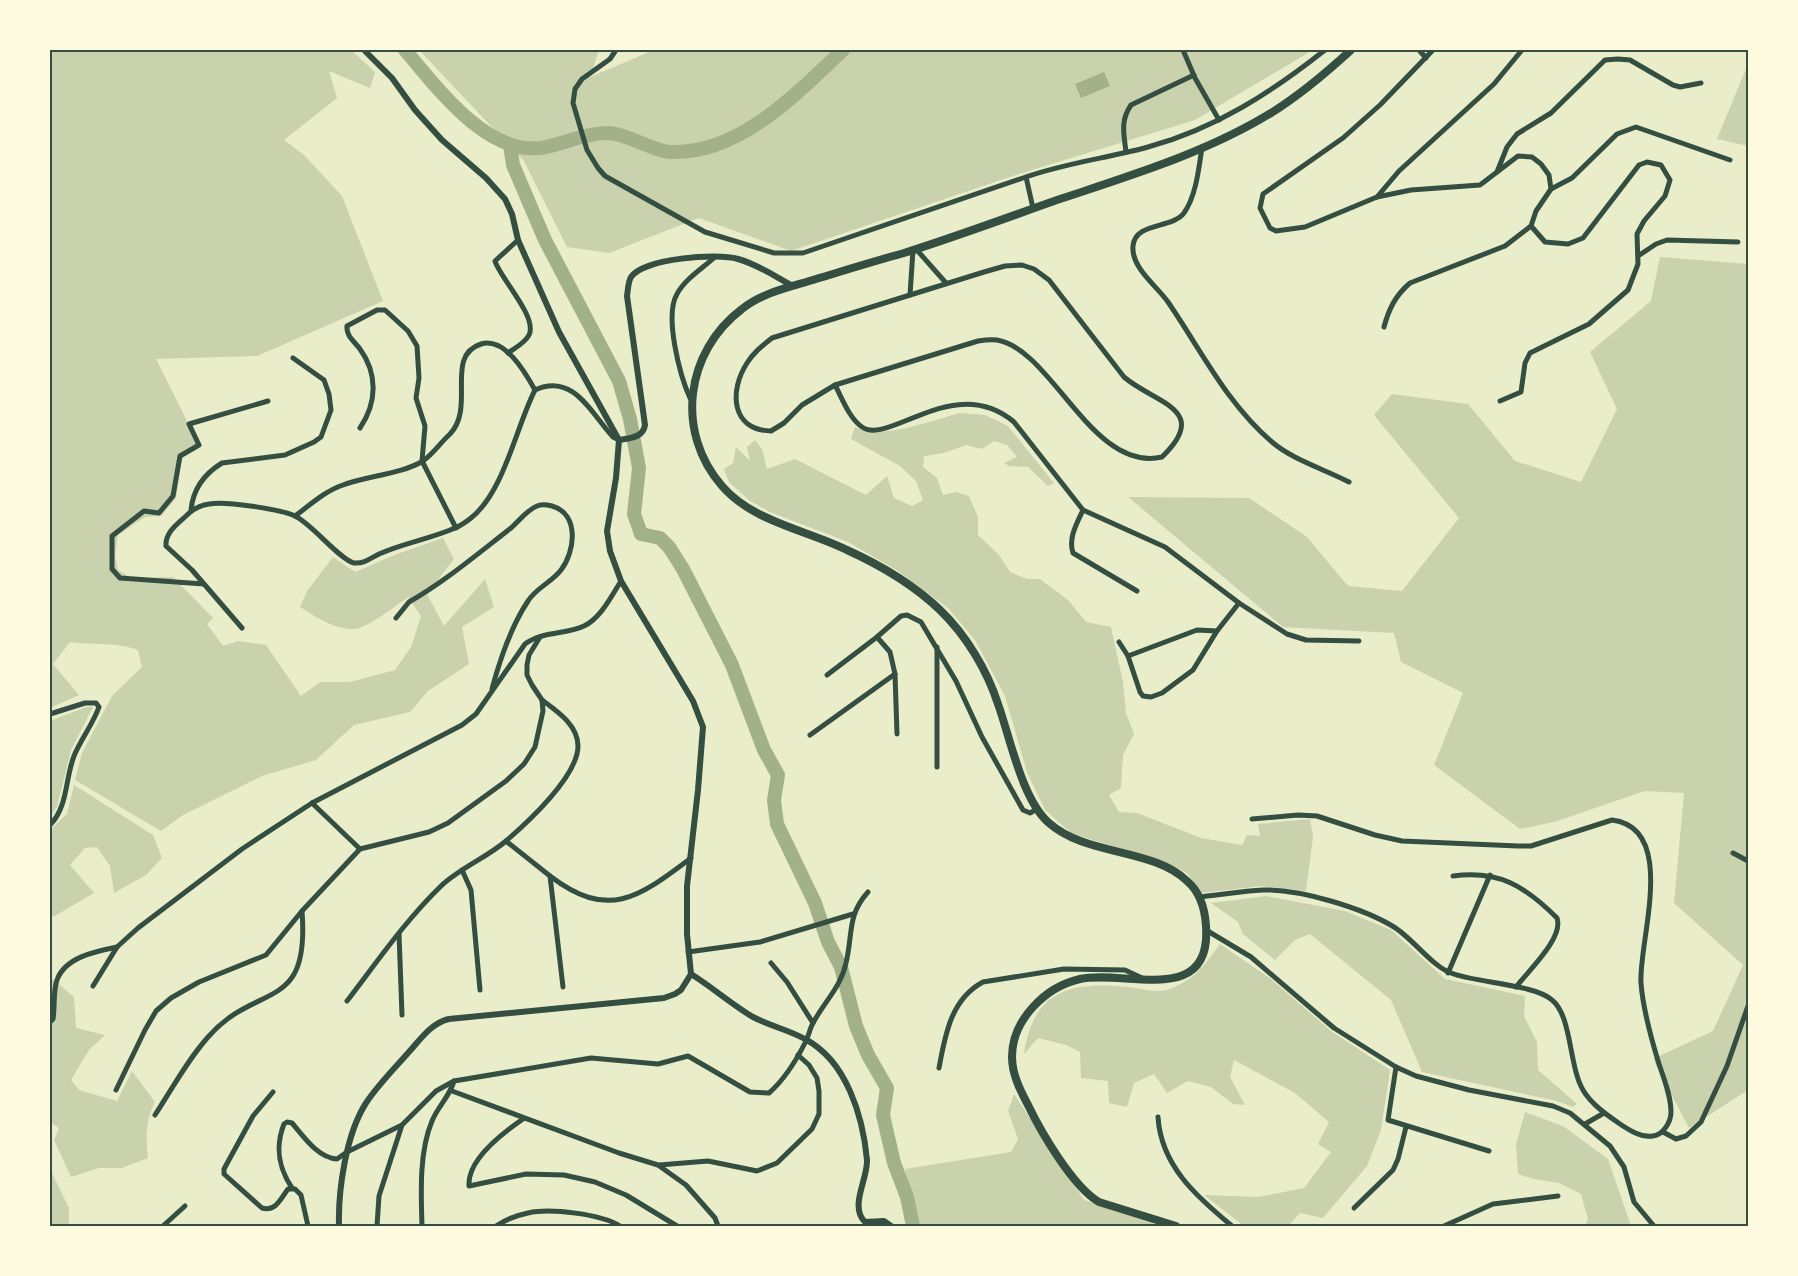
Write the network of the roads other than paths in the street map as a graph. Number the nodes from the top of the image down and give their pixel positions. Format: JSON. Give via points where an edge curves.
{"nodes":[{"id":1,"x":364,"y":50,"type":"edge"},
{"id":2,"x":616,"y":50,"type":"edge"},
{"id":3,"x":1182,"y":50,"type":"edge"},
{"id":4,"x":1325,"y":50,"type":"edge"},
{"id":5,"x":1351,"y":50,"type":"edge"},
{"id":6,"x":1419,"y":50,"type":"edge"},
{"id":7,"x":1433,"y":50,"type":"edge"},
{"id":8,"x":1522,"y":50,"type":"edge"},
{"id":9,"x":1426,"y":58,"type":"junction"},
{"id":10,"x":1194,"y":75,"type":"junction"},
{"id":11,"x":1701,"y":83,"type":"dead end"},
{"id":12,"x":1219,"y":120,"type":"junction"},
{"id":13,"x":1202,"y":147,"type":"junction"},
{"id":14,"x":1126,"y":152,"type":"junction"},
{"id":15,"x":1730,"y":160,"type":"dead end"},
{"id":16,"x":1497,"y":172,"type":"junction"},
{"id":17,"x":1026,"y":178,"type":"junction"},
{"id":18,"x":1551,"y":189,"type":"junction"},
{"id":19,"x":1376,"y":197,"type":"junction"},
{"id":20,"x":1033,"y":208,"type":"junction"},
{"id":21,"x":1531,"y":226,"type":"junction"},
{"id":22,"x":518,"y":240,"type":"junction"},
{"id":23,"x":1738,"y":242,"type":"dead end"},
{"id":24,"x":914,"y":249,"type":"junction"},
{"id":25,"x":716,"y":256,"type":"junction"},
{"id":26,"x":1638,"y":256,"type":"junction"},
{"id":27,"x":946,"y":283,"type":"junction"},
{"id":28,"x":793,"y":286,"type":"junction"},
{"id":29,"x":910,"y":295,"type":"junction"},
{"id":30,"x":1384,"y":327,"type":"dead end"},
{"id":31,"x":508,"y":353,"type":"junction"},
{"id":32,"x":293,"y":358,"type":"dead end"},
{"id":33,"x":835,"y":385,"type":"junction"},
{"id":34,"x":535,"y":390,"type":"junction"},
{"id":35,"x":690,"y":398,"type":"junction"},
{"id":36,"x":268,"y":401,"type":"dead end"},
{"id":37,"x":1500,"y":401,"type":"dead end"},
{"id":38,"x":360,"y":428,"type":"dead end"},
{"id":39,"x":618,"y":440,"type":"junction"},
{"id":40,"x":422,"y":461,"type":"junction"},
{"id":41,"x":1349,"y":482,"type":"dead end"},
{"id":42,"x":191,"y":510,"type":"junction"},
{"id":43,"x":1083,"y":510,"type":"junction"},
{"id":44,"x":295,"y":516,"type":"junction"},
{"id":45,"x":456,"y":528,"type":"junction"},
{"id":46,"x":621,"y":581,"type":"junction"},
{"id":47,"x":204,"y":584,"type":"junction"},
{"id":48,"x":1137,"y":591,"type":"dead end"},
{"id":49,"x":1239,"y":604,"type":"junction"},
{"id":50,"x":396,"y":618,"type":"dead end"},
{"id":51,"x":242,"y":628,"type":"dead end"},
{"id":52,"x":1217,"y":631,"type":"junction"},
{"id":53,"x":540,"y":637,"type":"junction"},
{"id":54,"x":876,"y":638,"type":"junction"},
{"id":55,"x":1359,"y":641,"type":"dead end"},
{"id":56,"x":1119,"y":642,"type":"dead end"},
{"id":57,"x":937,"y":647,"type":"junction"},
{"id":58,"x":1128,"y":656,"type":"junction"},
{"id":59,"x":895,"y":674,"type":"junction"},
{"id":60,"x":827,"y":675,"type":"dead end"},
{"id":61,"x":491,"y":695,"type":"junction"},
{"id":62,"x":542,"y":700,"type":"junction"},
{"id":63,"x":50,"y":714,"type":"edge"},
{"id":64,"x":897,"y":734,"type":"dead end"},
{"id":65,"x":810,"y":735,"type":"dead end"},
{"id":66,"x":937,"y":767,"type":"dead end"},
{"id":67,"x":312,"y":803,"type":"junction"},
{"id":68,"x":1037,"y":809,"type":"junction"},
{"id":69,"x":1252,"y":819,"type":"dead end"},
{"id":70,"x":50,"y":825,"type":"edge"},
{"id":71,"x":506,"y":841,"type":"junction"},
{"id":72,"x":360,"y":849,"type":"junction"},
{"id":73,"x":1733,"y":853,"type":"dead end"},
{"id":74,"x":691,"y":858,"type":"junction"},
{"id":75,"x":1748,"y":860,"type":"edge"},
{"id":76,"x":462,"y":870,"type":"junction"},
{"id":77,"x":1490,"y":875,"type":"junction"},
{"id":78,"x":550,"y":876,"type":"junction"},
{"id":79,"x":1453,"y":876,"type":"dead end"},
{"id":80,"x":868,"y":892,"type":"dead end"},
{"id":81,"x":1199,"y":897,"type":"junction"},
{"id":82,"x":302,"y":911,"type":"junction"},
{"id":83,"x":853,"y":914,"type":"junction"},
{"id":84,"x":1206,"y":930,"type":"junction"},
{"id":85,"x":399,"y":933,"type":"junction"},
{"id":86,"x":117,"y":947,"type":"junction"},
{"id":87,"x":688,"y":952,"type":"junction"},
{"id":88,"x":771,"y":963,"type":"dead end"},
{"id":89,"x":1448,"y":973,"type":"junction"},
{"id":90,"x":691,"y":974,"type":"junction"},
{"id":91,"x":1147,"y":980,"type":"junction"},
{"id":92,"x":93,"y":986,"type":"dead end"},
{"id":93,"x":563,"y":987,"type":"dead end"},
{"id":94,"x":1516,"y":987,"type":"junction"},
{"id":95,"x":480,"y":990,"type":"dead end"},
{"id":96,"x":348,"y":1001,"type":"dead end"},
{"id":97,"x":1748,"y":1006,"type":"edge"},
{"id":98,"x":402,"y":1015,"type":"dead end"},
{"id":99,"x":50,"y":1022,"type":"edge"},
{"id":100,"x":813,"y":1023,"type":"junction"},
{"id":101,"x":807,"y":1040,"type":"junction"},
{"id":102,"x":798,"y":1055,"type":"junction"},
{"id":103,"x":1396,"y":1067,"type":"junction"},
{"id":104,"x":939,"y":1068,"type":"dead end"},
{"id":105,"x":454,"y":1081,"type":"junction"},
{"id":106,"x":116,"y":1090,"type":"dead end"},
{"id":107,"x":452,"y":1090,"type":"junction"},
{"id":108,"x":273,"y":1092,"type":"dead end"},
{"id":109,"x":1604,"y":1113,"type":"junction"},
{"id":110,"x":155,"y":1115,"type":"dead end"},
{"id":111,"x":1158,"y":1117,"type":"dead end"},
{"id":112,"x":523,"y":1118,"type":"junction"},
{"id":113,"x":1585,"y":1124,"type":"junction"},
{"id":114,"x":402,"y":1125,"type":"junction"},
{"id":115,"x":1406,"y":1128,"type":"junction"},
{"id":116,"x":1663,"y":1132,"type":"junction"},
{"id":117,"x":1489,"y":1151,"type":"dead end"},
{"id":118,"x":347,"y":1152,"type":"junction"},
{"id":119,"x":658,"y":1165,"type":"junction"},
{"id":120,"x":292,"y":1188,"type":"junction"},
{"id":121,"x":1558,"y":1196,"type":"dead end"},
{"id":122,"x":185,"y":1206,"type":"dead end"},
{"id":123,"x":1354,"y":1208,"type":"dead end"},
{"id":124,"x":865,"y":1224,"type":"edge"},
{"id":125,"x":163,"y":1226,"type":"edge"},
{"id":126,"x":308,"y":1226,"type":"edge"},
{"id":127,"x":339,"y":1226,"type":"edge"},
{"id":128,"x":377,"y":1226,"type":"edge"},
{"id":129,"x":422,"y":1226,"type":"edge"},
{"id":130,"x":496,"y":1226,"type":"edge"},
{"id":131,"x":620,"y":1226,"type":"edge"},
{"id":132,"x":677,"y":1226,"type":"edge"},
{"id":133,"x":718,"y":1226,"type":"edge"},
{"id":134,"x":891,"y":1226,"type":"edge"},
{"id":135,"x":1176,"y":1226,"type":"edge"},
{"id":136,"x":1232,"y":1226,"type":"edge"},
{"id":137,"x":1444,"y":1226,"type":"edge"},
{"id":138,"x":1654,"y":1226,"type":"edge"}],
"edges":[{"from":1,"to":22,"type":"street","via":[[392,78],[442,140],[497,189],[510,208]]},
{"from":2,"to":17,"type":"street","via":[[610,59],[582,78],[575,89],[573,103],[587,150],[605,176],[705,232],[766,250],[803,253]]},
{"from":3,"to":10,"type":"street"},
{"from":4,"to":12,"type":"street","via":[[1286,82]]},
{"from":5,"to":13,"type":"main road","via":[[1270,114]]},
{"from":6,"to":9,"type":"street"},
{"from":7,"to":9,"type":"street"},
{"from":8,"to":19,"type":"street","via":[[1494,84],[1399,171]]},
{"from":9,"to":19,"type":"street","via":[[1343,138],[1263,194],[1260,208],[1270,228],[1287,231],[1305,227]]},
{"from":10,"to":12,"type":"street"},
{"from":10,"to":14,"type":"street","via":[[1131,105],[1122,123]]},
{"from":11,"to":16,"type":"street","via":[[1672,85],[1630,60],[1605,60],[1551,113],[1517,134],[1507,147]]},
{"from":12,"to":14,"type":"street"},
{"from":13,"to":20,"type":"main road"},
{"from":13,"to":41,"type":"street","via":[[1197,176],[1185,212],[1175,221],[1147,229],[1135,238],[1133,247],[1139,266],[1160,291],[1231,397],[1256,426],[1283,450]]},
{"from":14,"to":17,"type":"street","via":[[1060,166]]},
{"from":15,"to":18,"type":"street","via":[[1636,127],[1617,134],[1572,178]]},
{"from":16,"to":18,"type":"street","via":[[1518,156],[1532,157],[1549,175]]},
{"from":16,"to":19,"type":"street","via":[[1480,185],[1412,190]]},
{"from":17,"to":20,"type":"street"},
{"from":18,"to":21,"type":"street","via":[[1536,211]]},
{"from":20,"to":24,"type":"main road"},
{"from":21,"to":26,"type":"street","via":[[1545,242],[1576,242],[1633,170],[1647,162],[1655,162],[1667,172],[1670,180],[1668,190],[1637,234]]},
{"from":21,"to":30,"type":"street","via":[[1505,246],[1410,283],[1391,306]]},
{"from":22,"to":31,"type":"street","via":[[495,261],[520,300],[530,326],[527,338]]},
{"from":22,"to":39,"type":"street","via":[[570,356]]},
{"from":23,"to":26,"type":"street","via":[[1667,240]]},
{"from":24,"to":27,"type":"street"},
{"from":24,"to":28,"type":"main road"},
{"from":24,"to":29,"type":"street"},
{"from":25,"to":28,"type":"street","via":[[737,258]]},
{"from":25,"to":35,"type":"street","via":[[681,289],[672,308],[683,382]]},
{"from":25,"to":39,"type":"street","via":[[663,262],[631,277],[627,296],[645,429],[638,436]]},
{"from":26,"to":37,"type":"street","via":[[1636,275],[1628,290],[1589,324],[1530,352],[1521,392]]},
{"from":27,"to":29,"type":"street"},
{"from":27,"to":33,"type":"street","via":[[1005,266],[1022,265],[1034,269],[1061,294],[1124,377],[1171,406],[1182,428],[1178,441],[1162,457],[1154,459],[1140,457],[1111,444],[1066,401],[1036,364],[1013,346],[998,340],[978,341]]},
{"from":28,"to":35,"type":"main road","via":[[764,295],[745,306],[722,328],[708,347],[693,381]]},
{"from":29,"to":33,"type":"street","via":[[772,338],[746,364],[738,389],[737,407],[741,419],[750,428],[771,431],[802,405]]},
{"from":31,"to":34,"type":"street"},
{"from":31,"to":40,"type":"street","via":[[489,343],[465,354],[459,420]]},
{"from":32,"to":42,"type":"street","via":[[324,380],[331,410],[321,437],[285,456],[222,463],[213,468],[196,490]]},
{"from":33,"to":43,"type":"street","via":[[855,420],[868,429],[881,429],[956,404],[972,403],[1001,411],[1014,422]]},
{"from":34,"to":39,"type":"street","via":[[546,386],[562,387],[575,393]]},
{"from":34,"to":45,"type":"street","via":[[499,478],[486,501],[472,517]]},
{"from":35,"to":68,"type":"main road","via":[[693,431],[701,452],[722,486],[738,501],[886,570],[936,606],[958,628],[997,698],[1023,779]]},
{"from":36,"to":47,"type":"street","via":[[189,424],[198,445],[180,456],[173,496],[159,513],[144,511],[112,536],[112,570],[120,578]]},
{"from":38,"to":40,"type":"street","via":[[366,420],[374,394],[373,378],[370,366],[348,336],[347,326],[377,310],[389,312],[408,331],[417,346],[419,378],[416,398],[424,426]]},
{"from":39,"to":46,"type":"street","via":[[616,478],[607,531],[610,551]]},
{"from":40,"to":44,"type":"street","via":[[342,485]]},
{"from":40,"to":45,"type":"street"},
{"from":42,"to":44,"type":"street","via":[[224,503]]},
{"from":42,"to":47,"type":"street","via":[[165,541],[166,546]]},
{"from":43,"to":48,"type":"street","via":[[1070,545],[1072,553]]},
{"from":43,"to":49,"type":"street","via":[[1165,547]]},
{"from":44,"to":45,"type":"street","via":[[353,562],[362,563]]},
{"from":46,"to":53,"type":"street","via":[[596,617],[586,625]]},
{"from":46,"to":74,"type":"street","via":[[701,719],[702,740]]},
{"from":47,"to":51,"type":"street"},
{"from":49,"to":52,"type":"street"},
{"from":49,"to":55,"type":"street","via":[[1287,634],[1306,640]]},
{"from":50,"to":61,"type":"street","via":[[409,602],[539,505],[562,511],[573,529],[566,564],[528,600],[504,647]]},
{"from":52,"to":58,"type":"street","via":[[1197,630]]},
{"from":52,"to":58,"type":"street","via":[[1193,670],[1174,686],[1151,697],[1140,692]]},
{"from":53,"to":61,"type":"street","via":[[533,638],[518,653]]},
{"from":53,"to":62,"type":"street","via":[[526,665],[527,675]]},
{"from":54,"to":57,"type":"street","via":[[901,616],[907,615],[920,622]]},
{"from":54,"to":59,"type":"street","via":[[890,652]]},
{"from":54,"to":60,"type":"street"},
{"from":56,"to":58,"type":"street"},
{"from":57,"to":66,"type":"street"},
{"from":57,"to":68,"type":"street","via":[[1012,793],[1023,810],[1030,813]]},
{"from":59,"to":64,"type":"street"},
{"from":59,"to":65,"type":"street"},
{"from":61,"to":67,"type":"street","via":[[462,725]]},
{"from":62,"to":71,"type":"street","via":[[563,715],[574,730],[579,745],[576,760],[547,800]]},
{"from":62,"to":72,"type":"street","via":[[543,711],[535,747],[524,764],[506,781],[448,823],[429,832]]},
{"from":63,"to":70,"type":"street","via":[[85,703],[96,703],[99,707],[73,759],[62,808]]},
{"from":67,"to":72,"type":"street"},
{"from":67,"to":86,"type":"street","via":[[205,875]]},
{"from":68,"to":81,"type":"main road","via":[[1044,820],[1065,835],[1167,867],[1186,878]]},
{"from":69,"to":116,"type":"street","via":[[1298,814],[1317,816],[1375,835],[1402,840],[1518,846],[1536,844],[1612,820],[1624,821],[1638,834],[1651,866],[1651,897],[1640,982],[1652,1040],[1670,1099],[1670,1119]]},
{"from":71,"to":76,"type":"street"},
{"from":71,"to":78,"type":"street"},
{"from":72,"to":82,"type":"street"},
{"from":73,"to":75,"type":"street"},
{"from":74,"to":78,"type":"street","via":[[651,887],[622,900],[577,894]]},
{"from":74,"to":87,"type":"street","via":[[687,886]]},
{"from":76,"to":85,"type":"street","via":[[441,885]]},
{"from":76,"to":95,"type":"street","via":[[471,890]]},
{"from":77,"to":79,"type":"street"},
{"from":77,"to":89,"type":"street"},
{"from":77,"to":94,"type":"street","via":[[1540,901],[1559,924],[1549,947]]},
{"from":78,"to":93,"type":"street"},
{"from":80,"to":83,"type":"street"},
{"from":81,"to":84,"type":"main road"},
{"from":81,"to":89,"type":"street","via":[[1265,890],[1348,906],[1395,928]]},
{"from":82,"to":106,"type":"street","via":[[266,955],[199,982],[170,998],[156,1011]]},
{"from":82,"to":110,"type":"street","via":[[303,947],[296,973],[270,998],[236,1013],[209,1035]]},
{"from":83,"to":87,"type":"street","via":[[760,942]]},
{"from":83,"to":100,"type":"street","via":[[846,964],[840,982]]},
{"from":84,"to":91,"type":"main road","via":[[1203,953],[1191,970],[1163,981]]},
{"from":84,"to":103,"type":"street","via":[[1251,957],[1334,1028]]},
{"from":85,"to":96,"type":"street"},
{"from":85,"to":98,"type":"street"},
{"from":86,"to":92,"type":"street"},
{"from":86,"to":99,"type":"street","via":[[81,957],[64,969],[57,980]]},
{"from":87,"to":90,"type":"street"},
{"from":88,"to":100,"type":"street"},
{"from":89,"to":94,"type":"street"},
{"from":90,"to":101,"type":"street","via":[[755,1018]]},
{"from":90,"to":118,"type":"street","via":[[681,990],[664,998],[443,1020],[426,1033],[366,1103]]},
{"from":91,"to":104,"type":"street","via":[[1125,970],[1102,968],[1040,972],[983,982],[971,988],[951,1017]]},
{"from":91,"to":135,"type":"main road","via":[[1106,976],[1082,978],[1050,992],[1034,1005],[1020,1025],[1014,1043],[1013,1067],[1040,1126],[1090,1197]]},
{"from":94,"to":109,"type":"street","via":[[1542,994],[1556,1004],[1566,1027],[1578,1081]]},
{"from":97,"to":116,"type":"street","via":[[1727,1066],[1701,1122],[1686,1136],[1676,1139]]},
{"from":100,"to":101,"type":"street"},
{"from":101,"to":102,"type":"street"},
{"from":101,"to":124,"type":"street","via":[[837,1070],[856,1107],[867,1161],[867,1175],[859,1204]]},
{"from":102,"to":105,"type":"street","via":[[778,1085],[769,1093],[761,1094],[734,1084],[688,1056],[658,1064],[591,1058]]},
{"from":102,"to":119,"type":"street","via":[[810,1065],[817,1078],[819,1114],[812,1129],[777,1164],[757,1171],[708,1161]]},
{"from":103,"to":113,"type":"street","via":[[1416,1076],[1460,1087],[1553,1106]]},
{"from":103,"to":115,"type":"street","via":[[1387,1117],[1390,1123]]},
{"from":105,"to":107,"type":"street"},
{"from":105,"to":114,"type":"street","via":[[436,1091]]},
{"from":107,"to":112,"type":"street"},
{"from":107,"to":129,"type":"street","via":[[432,1122],[427,1137]]},
{"from":108,"to":120,"type":"street","via":[[253,1116],[224,1174],[268,1210]]},
{"from":109,"to":113,"type":"street"},
{"from":109,"to":116,"type":"street","via":[[1637,1134],[1654,1136]]},
{"from":111,"to":136,"type":"street","via":[[1162,1140],[1174,1169]]},
{"from":112,"to":119,"type":"street"},
{"from":112,"to":132,"type":"street","via":[[485,1150],[469,1178],[469,1186],[526,1174],[564,1175],[595,1182],[626,1195]]},
{"from":113,"to":138,"type":"street","via":[[1610,1146],[1624,1167],[1634,1202]]},
{"from":114,"to":118,"type":"street"},
{"from":114,"to":128,"type":"street","via":[[379,1196]]},
{"from":115,"to":117,"type":"street"},
{"from":115,"to":123,"type":"street","via":[[1393,1170]]},
{"from":118,"to":120,"type":"street","via":[[337,1159],[330,1159],[287,1122],[279,1139],[279,1161]]},
{"from":118,"to":127,"type":"street"},
{"from":119,"to":133,"type":"street","via":[[686,1185],[715,1218]]},
{"from":120,"to":126,"type":"street","via":[[301,1195]]},
{"from":121,"to":137,"type":"street","via":[[1493,1204]]},
{"from":122,"to":125,"type":"street"},
{"from":124,"to":134,"type":"street","via":[[884,1221]]},
{"from":130,"to":131,"type":"street","via":[[527,1213],[541,1211],[581,1215]]}]}
